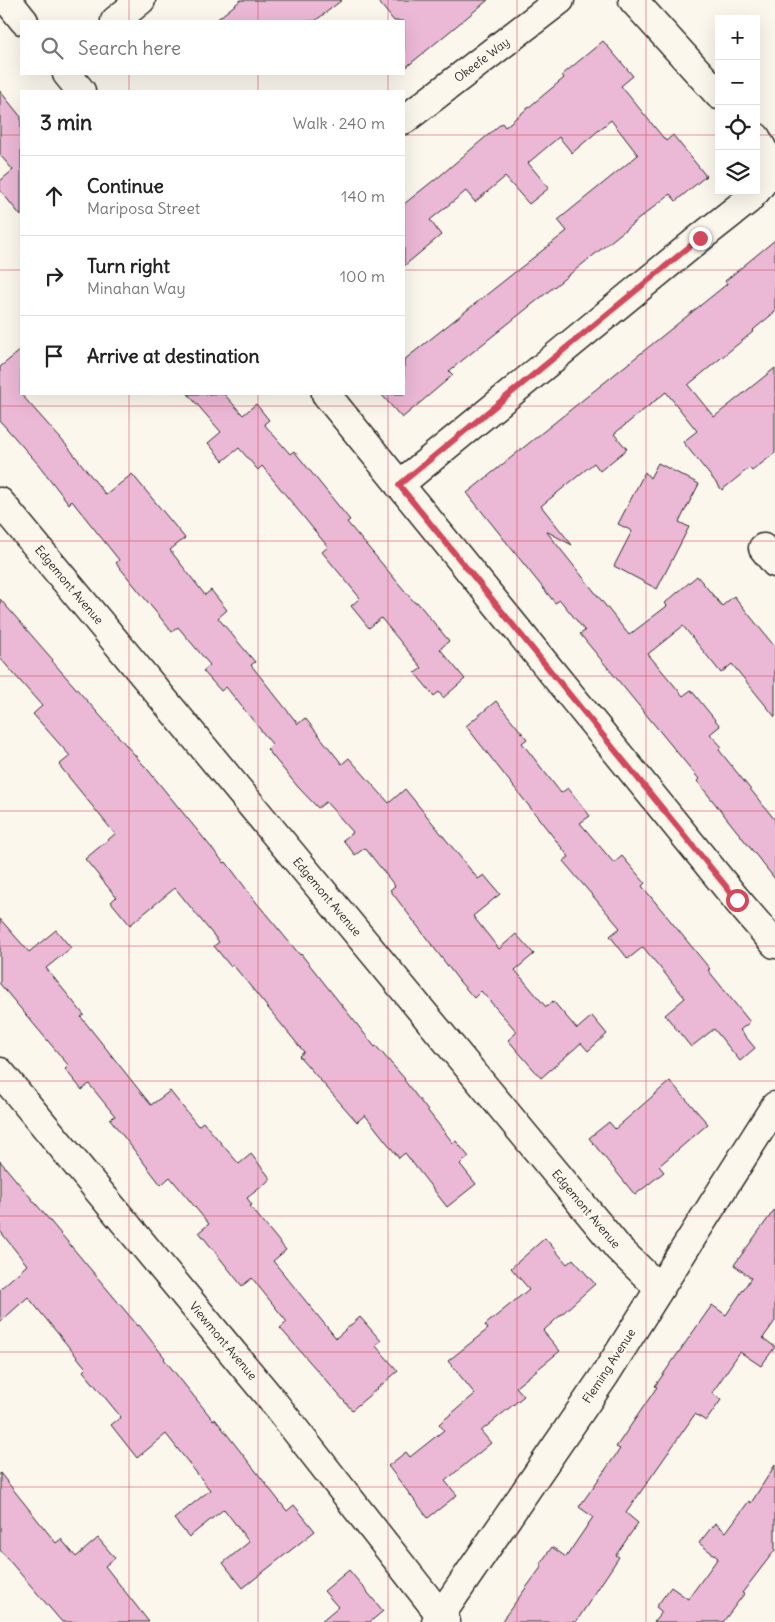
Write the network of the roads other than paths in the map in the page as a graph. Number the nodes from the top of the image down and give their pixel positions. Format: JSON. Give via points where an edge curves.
{"nodes":[{"id":1,"x":7,"y":0,"type":"edge"},
{"id":2,"x":141,"y":0,"type":"edge"},
{"id":3,"x":560,"y":0,"type":"edge"},
{"id":4,"x":634,"y":0,"type":"edge"},
{"id":5,"x":23,"y":20,"type":"edge"},
{"id":6,"x":117,"y":20,"type":"edge"},
{"id":7,"x":68,"y":75,"type":"edge"},
{"id":8,"x":80,"y":90,"type":"edge"},
{"id":9,"x":715,"y":91,"type":"edge"},
{"id":10,"x":405,"y":119,"type":"edge"},
{"id":11,"x":760,"y":144,"type":"edge"},
{"id":12,"x":760,"y":186,"type":"edge"},
{"id":13,"x":752,"y":195,"type":"edge"},
{"id":14,"x":327,"y":395,"type":"edge"},
{"id":15,"x":399,"y":485,"type":"junction"},
{"id":16,"x":0,"y":502,"type":"edge"},
{"id":17,"x":775,"y":944,"type":"edge"},
{"id":18,"x":0,"y":1072,"type":"edge"},
{"id":19,"x":775,"y":1106,"type":"edge"},
{"id":20,"x":659,"y":1288,"type":"junction"},
{"id":21,"x":441,"y":1620,"type":"edge"}],
"edges":[{"from":1,"to":5,"type":"street"},
{"from":2,"to":6,"type":"street"},
{"from":3,"to":10,"type":"street","name":"Okeefe Way"},
{"from":4,"to":9,"type":"street"},
{"from":7,"to":8,"type":"street"},
{"from":11,"to":12,"type":"street","via":[[769,161]]},
{"from":13,"to":15,"type":"street"},
{"from":14,"to":15,"type":"street"},
{"from":15,"to":17,"type":"street"},
{"from":16,"to":20,"type":"street","name":"Edgemont Avenue","via":[[619,1249]]},
{"from":18,"to":21,"type":"street","name":"Viewmont Avenue","via":[[271,1399]]},
{"from":19,"to":20,"type":"street","name":"Fleming Avenue"},
{"from":20,"to":21,"type":"street","name":"Fleming Avenue","via":[[605,1375]]}]}
